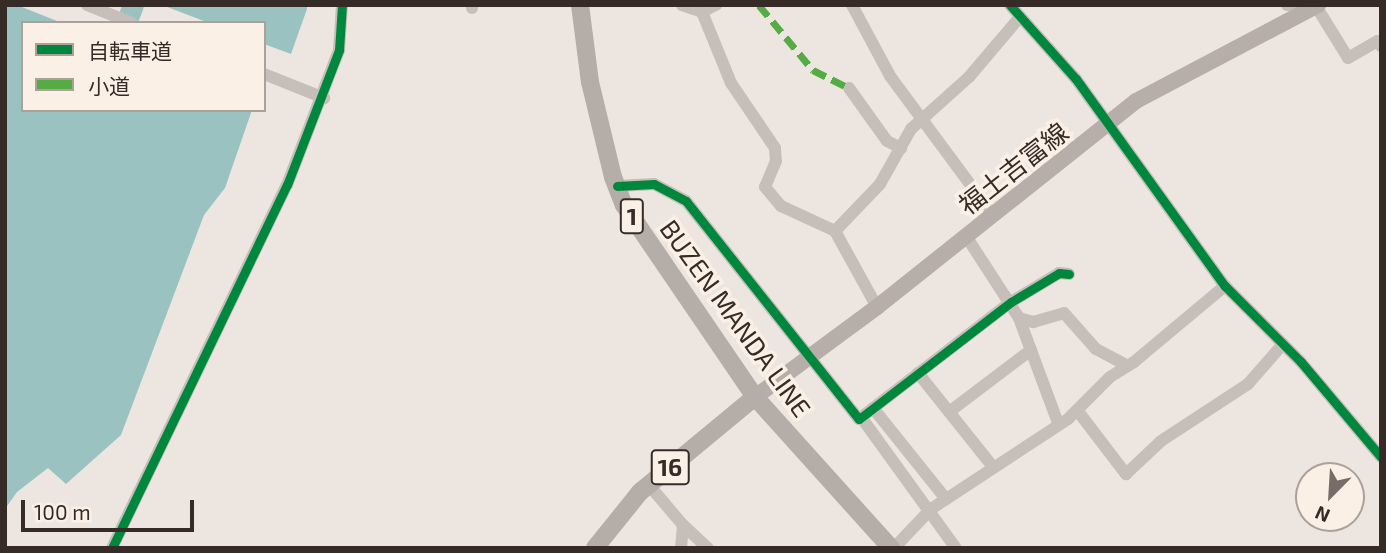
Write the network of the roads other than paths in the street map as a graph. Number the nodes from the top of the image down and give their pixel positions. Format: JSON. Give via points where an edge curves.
{"nodes":[{"id":1,"x":87,"y":5,"type":"edge"},
{"id":2,"x":342,"y":5,"type":"edge"},
{"id":3,"x":580,"y":5,"type":"edge"},
{"id":4,"x":682,"y":5,"type":"edge"},
{"id":5,"x":716,"y":5,"type":"edge"},
{"id":6,"x":852,"y":5,"type":"edge"},
{"id":7,"x":1010,"y":5,"type":"edge"},
{"id":8,"x":1287,"y":5,"type":"edge"},
{"id":9,"x":1316,"y":6,"type":"edge"},
{"id":10,"x":702,"y":12,"type":"junction"},
{"id":11,"x":1019,"y":18,"type":"junction"},
{"id":12,"x":127,"y":21,"type":"edge"},
{"id":13,"x":1381,"y":46,"type":"edge"},
{"id":14,"x":266,"y":75,"type":"edge"},
{"id":15,"x":849,"y":88,"type":"dead end"},
{"id":16,"x":318,"y":95,"type":"junction"},
{"id":17,"x":922,"y":120,"type":"junction"},
{"id":18,"x":1105,"y":125,"type":"junction"},
{"id":19,"x":901,"y":148,"type":"junction"},
{"id":20,"x":617,"y":186,"type":"junction"},
{"id":21,"x":992,"y":214,"type":"junction"},
{"id":22,"x":835,"y":231,"type":"junction"},
{"id":23,"x":966,"y":236,"type":"junction"},
{"id":24,"x":1069,"y":274,"type":"dead end"},
{"id":25,"x":1225,"y":286,"type":"junction"},
{"id":26,"x":1011,"y":302,"type":"junction"},
{"id":27,"x":877,"y":307,"type":"junction"},
{"id":28,"x":1019,"y":318,"type":"junction"},
{"id":29,"x":1283,"y":344,"type":"junction"},
{"id":30,"x":1031,"y":350,"type":"junction"},
{"id":31,"x":810,"y":355,"type":"junction"},
{"id":32,"x":1128,"y":366,"type":"junction"},
{"id":33,"x":918,"y":373,"type":"junction"},
{"id":34,"x":755,"y":397,"type":"junction"},
{"id":35,"x":873,"y":408,"type":"junction"},
{"id":36,"x":1077,"y":410,"type":"junction"},
{"id":37,"x":949,"y":412,"type":"junction"},
{"id":38,"x":861,"y":417,"type":"junction"},
{"id":39,"x":1058,"y":423,"type":"junction"},
{"id":40,"x":1381,"y":457,"type":"edge"},
{"id":41,"x":993,"y":467,"type":"junction"},
{"id":42,"x":648,"y":484,"type":"junction"},
{"id":43,"x":946,"y":499,"type":"junction"},
{"id":44,"x":931,"y":509,"type":"junction"},
{"id":45,"x":683,"y":525,"type":"junction"},
{"id":46,"x":890,"y":547,"type":"edge"},
{"id":47,"x":112,"y":548,"type":"edge"},
{"id":48,"x":595,"y":548,"type":"edge"},
{"id":49,"x":681,"y":548,"type":"edge"},
{"id":50,"x":708,"y":548,"type":"edge"},
{"id":51,"x":956,"y":548,"type":"edge"}],
"edges":[{"from":1,"to":12,"type":"street"},
{"from":2,"to":16,"type":"street","via":[[339,50]]},
{"from":3,"to":20,"type":"main road","name":"BUZEN MANDA LINE","number":"1","via":[[590,82]]},
{"from":4,"to":10,"type":"street"},
{"from":5,"to":10,"type":"street"},
{"from":6,"to":17,"type":"street","via":[[890,76]]},
{"from":7,"to":11,"type":"street"},
{"from":8,"to":9,"type":"street"},
{"from":9,"to":13,"type":"street","via":[[1348,58],[1378,41]]},
{"from":9,"to":18,"type":"main road","name":"福土吉富線","via":[[1165,82]]},
{"from":10,"to":22,"type":"street","via":[[731,83],[775,148],[776,161],[765,187],[781,206]]},
{"from":11,"to":17,"type":"street","via":[[969,77]]},
{"from":11,"to":18,"type":"street","via":[[1076,79]]},
{"from":14,"to":16,"type":"street"},
{"from":15,"to":19,"type":"street","via":[[887,141]]},
{"from":16,"to":47,"type":"street","via":[[287,185]]},
{"from":17,"to":19,"type":"street"},
{"from":17,"to":21,"type":"street"},
{"from":18,"to":21,"type":"main road","name":"福土吉富線"},
{"from":18,"to":25,"type":"street"},
{"from":19,"to":22,"type":"street","via":[[880,184]]},
{"from":20,"to":31,"type":"street","via":[[654,184],[686,201]]},
{"from":20,"to":34,"type":"main road","name":"BUZEN MANDA LINE","number":"1","via":[[680,291]]},
{"from":21,"to":23,"type":"main road","name":"福土吉富線"},
{"from":22,"to":27,"type":"street"},
{"from":23,"to":26,"type":"street","via":[[985,271]]},
{"from":23,"to":27,"type":"main road","name":"福土吉富線"},
{"from":24,"to":26,"type":"street","via":[[1059,273]]},
{"from":25,"to":29,"type":"street"},
{"from":25,"to":32,"type":"street"},
{"from":26,"to":28,"type":"street"},
{"from":26,"to":33,"type":"street"},
{"from":27,"to":31,"type":"main road","name":"福土吉富線"},
{"from":28,"to":30,"type":"street"},
{"from":28,"to":32,"type":"street","via":[[1033,322],[1064,313],[1097,349]]},
{"from":29,"to":36,"type":"street","via":[[1248,384],[1161,441],[1126,474]]},
{"from":29,"to":40,"type":"street"},
{"from":30,"to":37,"type":"street"},
{"from":30,"to":39,"type":"street"},
{"from":31,"to":34,"type":"main road","name":"福土吉富線"},
{"from":31,"to":38,"type":"street"},
{"from":32,"to":36,"type":"street"},
{"from":33,"to":35,"type":"street"},
{"from":33,"to":37,"type":"street"},
{"from":34,"to":42,"type":"main road","number":"16"},
{"from":34,"to":46,"type":"main road","name":"BUZEN MANDA LINE","number":"1"},
{"from":35,"to":38,"type":"street"},
{"from":35,"to":43,"type":"street"},
{"from":36,"to":39,"type":"street"},
{"from":37,"to":41,"type":"street"},
{"from":38,"to":44,"type":"street"},
{"from":39,"to":41,"type":"street"},
{"from":41,"to":43,"type":"street"},
{"from":42,"to":45,"type":"street"},
{"from":42,"to":48,"type":"main road","number":"16"},
{"from":43,"to":44,"type":"street"},
{"from":44,"to":46,"type":"street"},
{"from":44,"to":51,"type":"street"},
{"from":45,"to":49,"type":"street"},
{"from":45,"to":50,"type":"street"}]}
